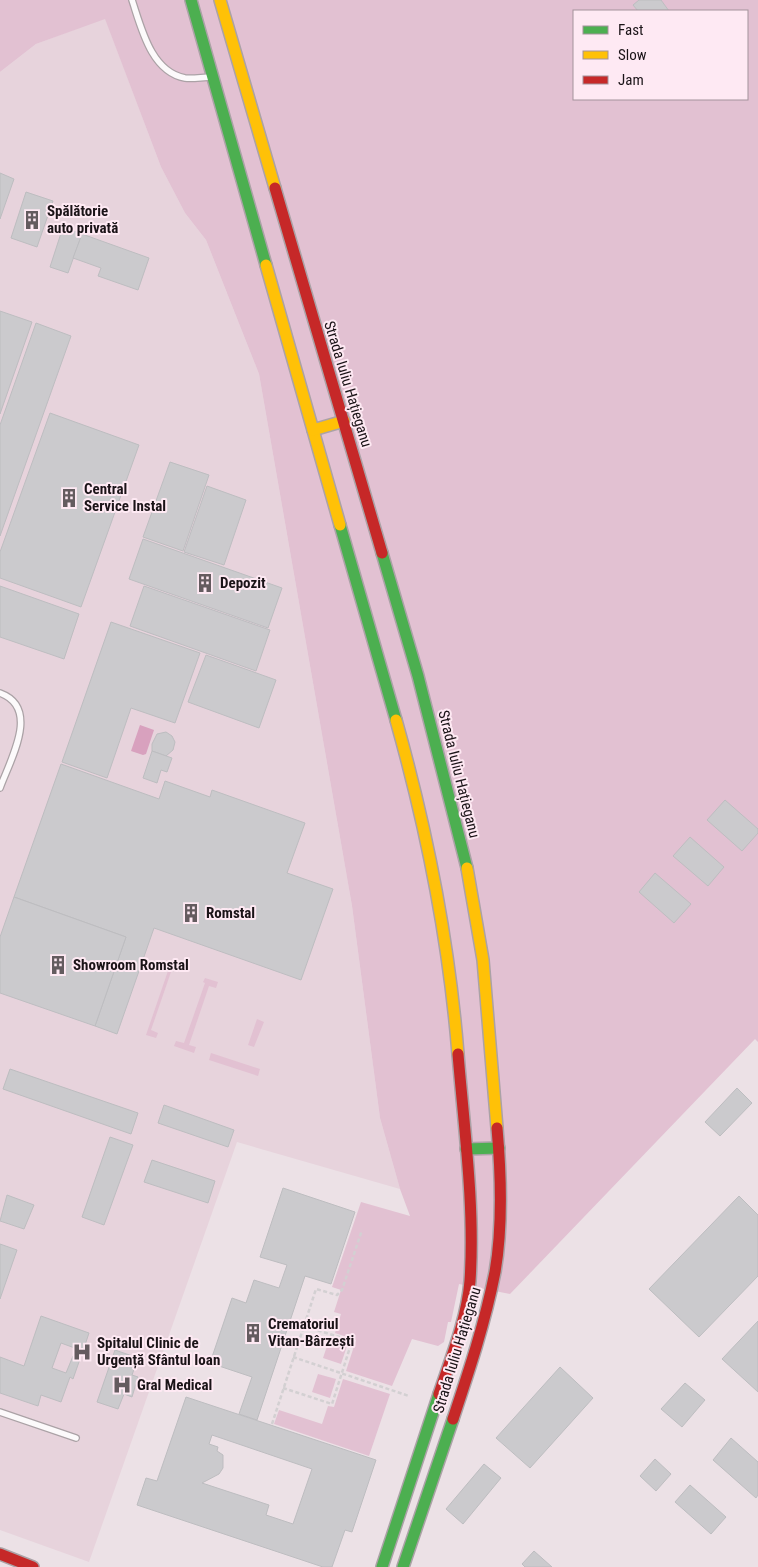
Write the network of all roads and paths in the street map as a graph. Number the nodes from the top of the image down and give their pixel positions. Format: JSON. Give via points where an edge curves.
{"nodes":[{"id":1,"x":132,"y":0,"type":"edge"},
{"id":2,"x":191,"y":0,"type":"edge"},
{"id":3,"x":220,"y":0,"type":"edge"},
{"id":4,"x":212,"y":76,"type":"junction"},
{"id":5,"x":344,"y":421,"type":"junction"},
{"id":6,"x":313,"y":430,"type":"junction"},
{"id":7,"x":0,"y":694,"type":"edge"},
{"id":8,"x":0,"y":788,"type":"edge"},
{"id":9,"x":500,"y":1148,"type":"junction"},
{"id":10,"x":466,"y":1149,"type":"junction"},
{"id":11,"x":362,"y":1230,"type":"dead end"},
{"id":12,"x":304,"y":1326,"type":"junction"},
{"id":13,"x":293,"y":1358,"type":"junction"},
{"id":14,"x":342,"y":1374,"type":"junction"},
{"id":15,"x":283,"y":1388,"type":"junction"},
{"id":16,"x":409,"y":1396,"type":"dead end"},
{"id":17,"x":0,"y":1412,"type":"edge"},
{"id":18,"x":272,"y":1424,"type":"dead end"},
{"id":19,"x":76,"y":1438,"type":"dead end"},
{"id":20,"x":0,"y":1554,"type":"edge"},
{"id":21,"x":33,"y":1567,"type":"edge"},
{"id":22,"x":382,"y":1567,"type":"edge"},
{"id":23,"x":403,"y":1567,"type":"edge"}],
"edges":[{"from":1,"to":4,"type":"lane","via":[[149,46],[165,69],[185,78]]},
{"from":2,"to":4,"type":"main road","name":"Strada Iuliu Hațieganu"},
{"from":3,"to":5,"type":"main road","name":"Strada Iuliu Hațieganu"},
{"from":4,"to":6,"type":"main road","name":"Strada Iuliu Hațieganu"},
{"from":5,"to":6,"type":"main road"},
{"from":5,"to":9,"type":"main road","name":"Strada Iuliu Hațieganu","via":[[418,676],[469,874],[483,960]]},
{"from":6,"to":10,"type":"main road","name":"Strada Iuliu Hațieganu","via":[[390,699],[435,878],[453,988]]},
{"from":7,"to":8,"type":"lane","via":[[8,696],[16,704],[21,712],[22,725]]},
{"from":9,"to":10,"type":"main road"},
{"from":9,"to":23,"type":"main road","name":"Strada Iuliu Hațieganu","via":[[500,1218],[489,1302],[473,1360]]},
{"from":10,"to":22,"type":"main road","name":"Strada Iuliu Hațieganu","via":[[471,1262],[467,1301]]},
{"from":11,"to":12,"type":"path","via":[[342,1290],[337,1294],[316,1289]]},
{"from":12,"to":13,"type":"path"},
{"from":12,"to":14,"type":"path","via":[[352,1341]]},
{"from":13,"to":14,"type":"path"},
{"from":13,"to":15,"type":"path"},
{"from":14,"to":15,"type":"path","via":[[332,1404]]},
{"from":14,"to":16,"type":"path"},
{"from":15,"to":18,"type":"path"},
{"from":17,"to":19,"type":"lane"},
{"from":20,"to":21,"type":"main road"}]}
